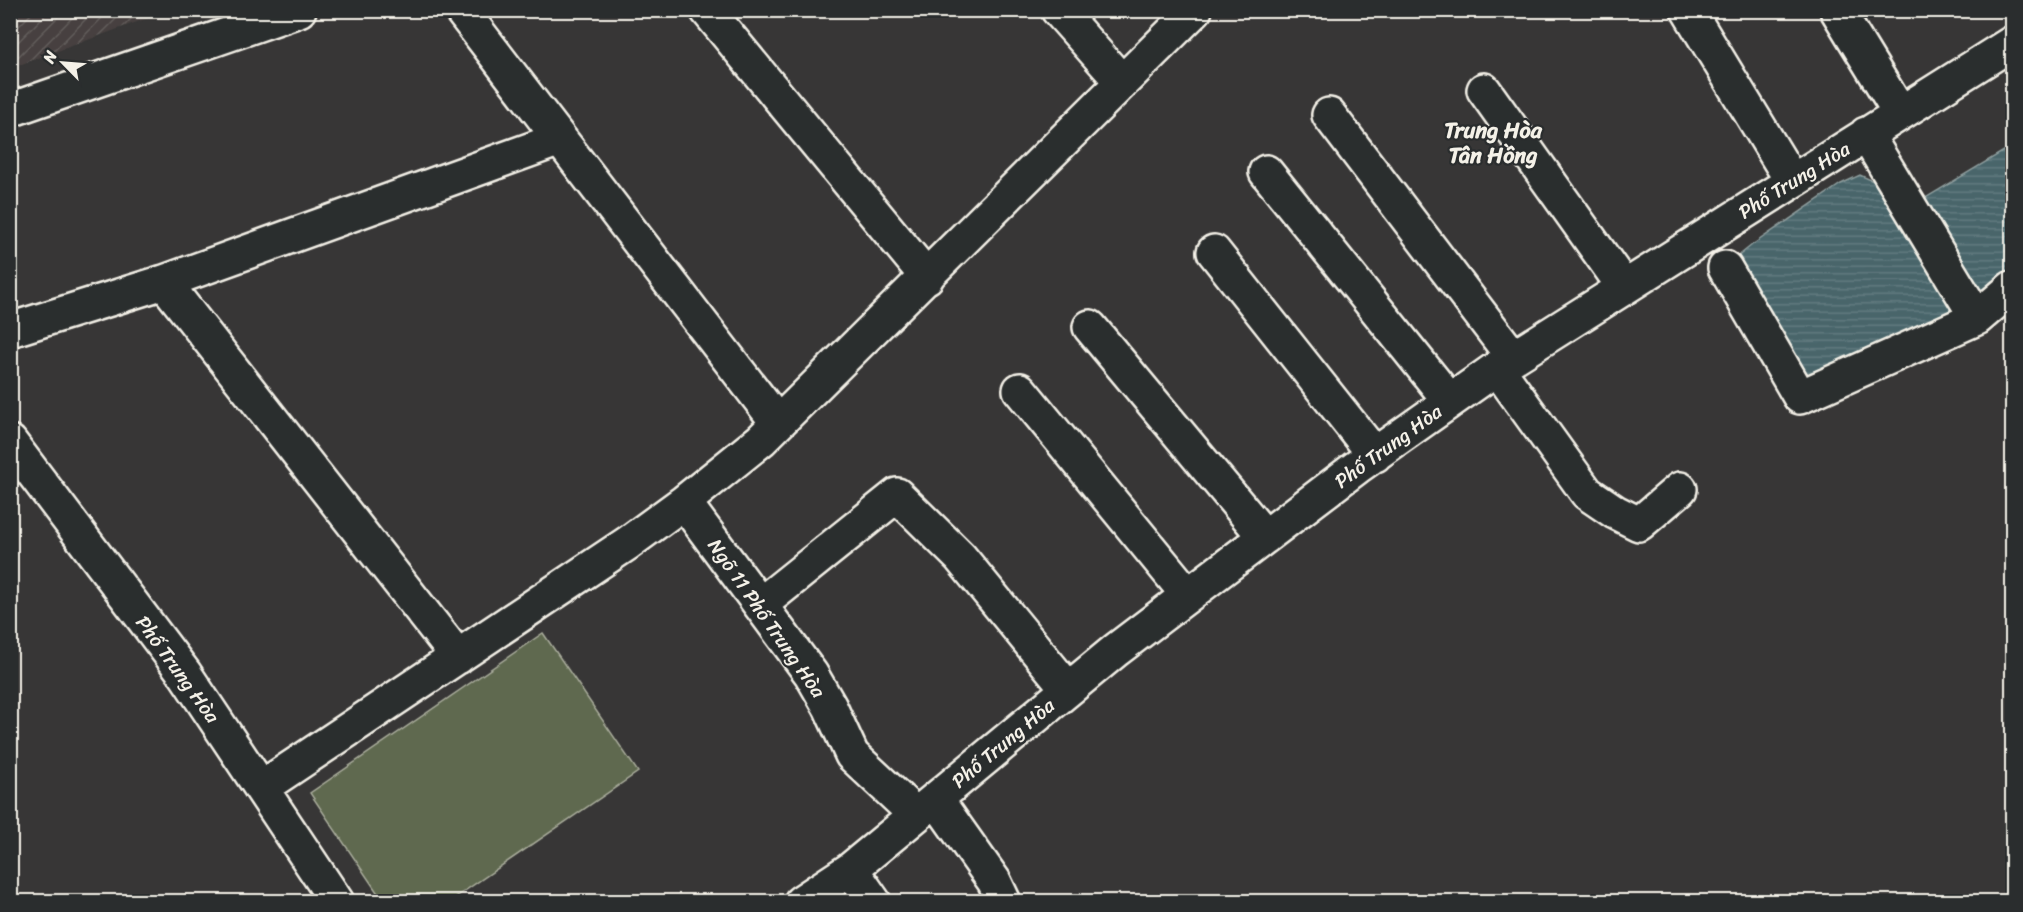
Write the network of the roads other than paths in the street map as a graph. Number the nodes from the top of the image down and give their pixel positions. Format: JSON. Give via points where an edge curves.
{"nodes":[{"id":1,"x":299,"y":10,"type":"edge"},
{"id":2,"x":461,"y":10,"type":"edge"},
{"id":3,"x":707,"y":10,"type":"edge"},
{"id":4,"x":1058,"y":10,"type":"edge"},
{"id":5,"x":1195,"y":10,"type":"edge"},
{"id":6,"x":1688,"y":10,"type":"edge"},
{"id":7,"x":1837,"y":10,"type":"edge"},
{"id":8,"x":2013,"y":43,"type":"edge"},
{"id":9,"x":1122,"y":82,"type":"junction"},
{"id":10,"x":1484,"y":90,"type":"dead end"},
{"id":11,"x":10,"y":110,"type":"edge"},
{"id":12,"x":1900,"y":113,"type":"junction"},
{"id":13,"x":1329,"y":115,"type":"dead end"},
{"id":14,"x":1866,"y":134,"type":"junction"},
{"id":15,"x":560,"y":139,"type":"junction"},
{"id":16,"x":1266,"y":172,"type":"dead end"},
{"id":17,"x":1792,"y":181,"type":"junction"},
{"id":18,"x":1214,"y":252,"type":"dead end"},
{"id":19,"x":1725,"y":268,"type":"dead end"},
{"id":20,"x":927,"y":276,"type":"junction"},
{"id":21,"x":164,"y":282,"type":"junction"},
{"id":22,"x":1624,"y":287,"type":"junction"},
{"id":23,"x":2013,"y":288,"type":"edge"},
{"id":24,"x":1977,"y":318,"type":"junction"},
{"id":25,"x":1090,"y":327,"type":"dead end"},
{"id":26,"x":10,"y":330,"type":"edge"},
{"id":27,"x":1505,"y":362,"type":"junction"},
{"id":28,"x":1020,"y":390,"type":"dead end"},
{"id":29,"x":1450,"y":401,"type":"junction"},
{"id":30,"x":778,"y":423,"type":"junction"},
{"id":31,"x":10,"y":442,"type":"edge"},
{"id":32,"x":1375,"y":455,"type":"junction"},
{"id":33,"x":1680,"y":489,"type":"dead end"},
{"id":34,"x":684,"y":502,"type":"junction"},
{"id":35,"x":1265,"y":537,"type":"junction"},
{"id":36,"x":1188,"y":595,"type":"junction"},
{"id":37,"x":760,"y":605,"type":"junction"},
{"id":38,"x":458,"y":657,"type":"junction"},
{"id":39,"x":1068,"y":689,"type":"junction"},
{"id":40,"x":261,"y":788,"type":"junction"},
{"id":41,"x":926,"y":807,"type":"junction"},
{"id":42,"x":851,"y":869,"type":"junction"},
{"id":43,"x":337,"y":902,"type":"edge"},
{"id":44,"x":801,"y":902,"type":"edge"},
{"id":45,"x":874,"y":902,"type":"edge"},
{"id":46,"x":1004,"y":902,"type":"edge"}],
"edges":[{"from":1,"to":11,"type":"street"},
{"from":2,"to":15,"type":"street"},
{"from":3,"to":20,"type":"street"},
{"from":4,"to":9,"type":"street"},
{"from":5,"to":9,"type":"street"},
{"from":6,"to":17,"type":"street"},
{"from":7,"to":12,"type":"street"},
{"from":8,"to":12,"type":"street","name":"Phố Trung Hòa"},
{"from":9,"to":20,"type":"street"},
{"from":10,"to":22,"type":"street"},
{"from":12,"to":14,"type":"street","name":"Phố Trung Hòa"},
{"from":13,"to":27,"type":"street"},
{"from":14,"to":17,"type":"street","name":"Phố Trung Hòa"},
{"from":14,"to":24,"type":"street"},
{"from":15,"to":21,"type":"street"},
{"from":15,"to":30,"type":"street"},
{"from":16,"to":29,"type":"street"},
{"from":17,"to":22,"type":"street","name":"Phố Trung Hòa"},
{"from":18,"to":32,"type":"street"},
{"from":19,"to":24,"type":"street","via":[[1800,397]]},
{"from":20,"to":30,"type":"street"},
{"from":21,"to":26,"type":"street"},
{"from":21,"to":38,"type":"street"},
{"from":22,"to":27,"type":"street","name":"Phố Trung Hòa"},
{"from":23,"to":24,"type":"street"},
{"from":25,"to":35,"type":"street"},
{"from":27,"to":29,"type":"street","name":"Phố Trung Hòa"},
{"from":27,"to":33,"type":"street","via":[[1587,493],[1639,524]]},
{"from":28,"to":36,"type":"street"},
{"from":29,"to":32,"type":"street","name":"Phố Trung Hòa"},
{"from":30,"to":34,"type":"street"},
{"from":31,"to":40,"type":"street","name":"Phố Trung Hòa","via":[[185,674]]},
{"from":32,"to":35,"type":"street","name":"Phố Trung Hòa"},
{"from":34,"to":37,"type":"street","name":"Ngõ 11 Phố Trung Hòa"},
{"from":34,"to":38,"type":"street"},
{"from":35,"to":36,"type":"street","name":"Phố Trung Hòa"},
{"from":36,"to":39,"type":"street","name":"Phố Trung Hòa"},
{"from":37,"to":39,"type":"street","via":[[897,495],[960,557]]},
{"from":37,"to":41,"type":"street","name":"Ngõ 11 Phố Trung Hòa","via":[[811,674],[852,756]]},
{"from":38,"to":40,"type":"street"},
{"from":39,"to":41,"type":"street","name":"Phố Trung Hòa"},
{"from":40,"to":43,"type":"street","name":"Phố Trung Hòa"},
{"from":41,"to":42,"type":"street","name":"Phố Trung Hòa"},
{"from":41,"to":46,"type":"street","name":"Ngõ 11 Phố Trung Hòa","via":[[994,881]]},
{"from":42,"to":44,"type":"street","name":"Phố Trung Hòa"},
{"from":42,"to":45,"type":"street"}]}
